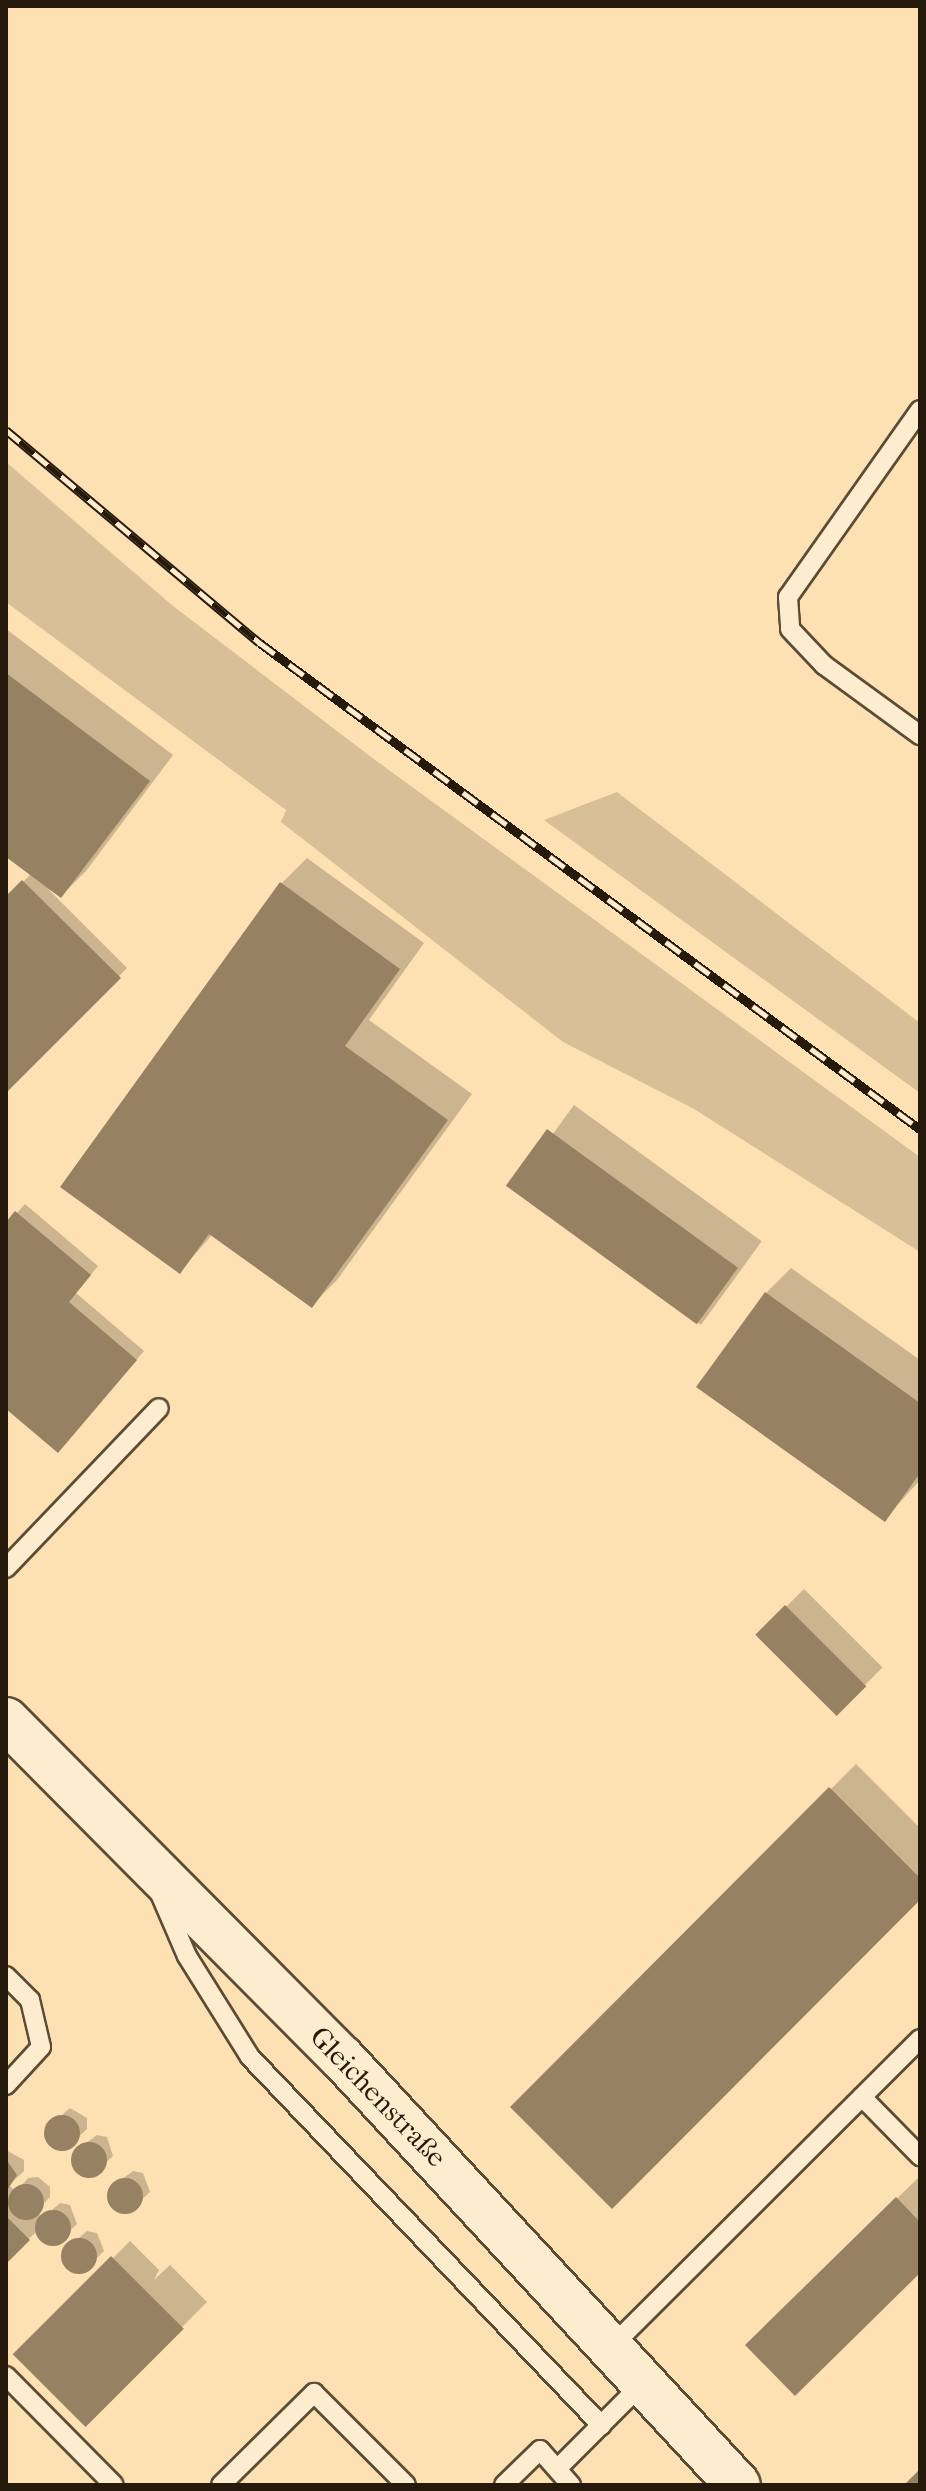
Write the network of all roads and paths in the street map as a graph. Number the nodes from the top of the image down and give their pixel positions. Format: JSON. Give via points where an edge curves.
{"nodes":[{"id":1,"x":920,"y":410,"type":"edge"},
{"id":2,"x":920,"y":735,"type":"edge"},
{"id":3,"x":159,"y":1408,"type":"dead end"},
{"id":4,"x":6,"y":1568,"type":"edge"},
{"id":5,"x":6,"y":1720,"type":"edge"},
{"id":6,"x":143,"y":1857,"type":"junction"},
{"id":7,"x":6,"y":1976,"type":"edge"},
{"id":8,"x":920,"y":2039,"type":"edge"},
{"id":9,"x":6,"y":2085,"type":"edge"},
{"id":10,"x":862,"y":2097,"type":"junction"},
{"id":11,"x":920,"y":2156,"type":"edge"},
{"id":12,"x":612,"y":2346,"type":"junction"},
{"id":13,"x":6,"y":2376,"type":"edge"},
{"id":14,"x":644,"y":2382,"type":"junction"},
{"id":15,"x":601,"y":2425,"type":"junction"},
{"id":16,"x":558,"y":2468,"type":"junction"},
{"id":17,"x":114,"y":2485,"type":"edge"},
{"id":18,"x":221,"y":2485,"type":"edge"},
{"id":19,"x":406,"y":2485,"type":"edge"},
{"id":20,"x":504,"y":2485,"type":"edge"},
{"id":21,"x":571,"y":2485,"type":"edge"},
{"id":22,"x":738,"y":2485,"type":"edge"}],
"edges":[{"from":1,"to":2,"type":"lane","via":[[788,597],[790,629],[824,665]]},
{"from":3,"to":4,"type":"lane"},
{"from":5,"to":6,"type":"street","name":"Gleichenstraße"},
{"from":6,"to":12,"type":"street","name":"Gleichenstraße","via":[[342,2058]]},
{"from":6,"to":15,"type":"lane","via":[[187,1956],[250,2057]]},
{"from":7,"to":9,"type":"lane","via":[[30,2000],[41,2047]]},
{"from":8,"to":10,"type":"lane"},
{"from":10,"to":11,"type":"lane"},
{"from":10,"to":12,"type":"lane"},
{"from":12,"to":14,"type":"street","name":"Gleichenstraße"},
{"from":13,"to":17,"type":"lane"},
{"from":14,"to":15,"type":"lane"},
{"from":14,"to":22,"type":"street","name":"Gleichenstraße"},
{"from":15,"to":16,"type":"lane"},
{"from":16,"to":20,"type":"lane","via":[[540,2450]]},
{"from":16,"to":21,"type":"lane"},
{"from":18,"to":19,"type":"lane","via":[[314,2393]]}]}
